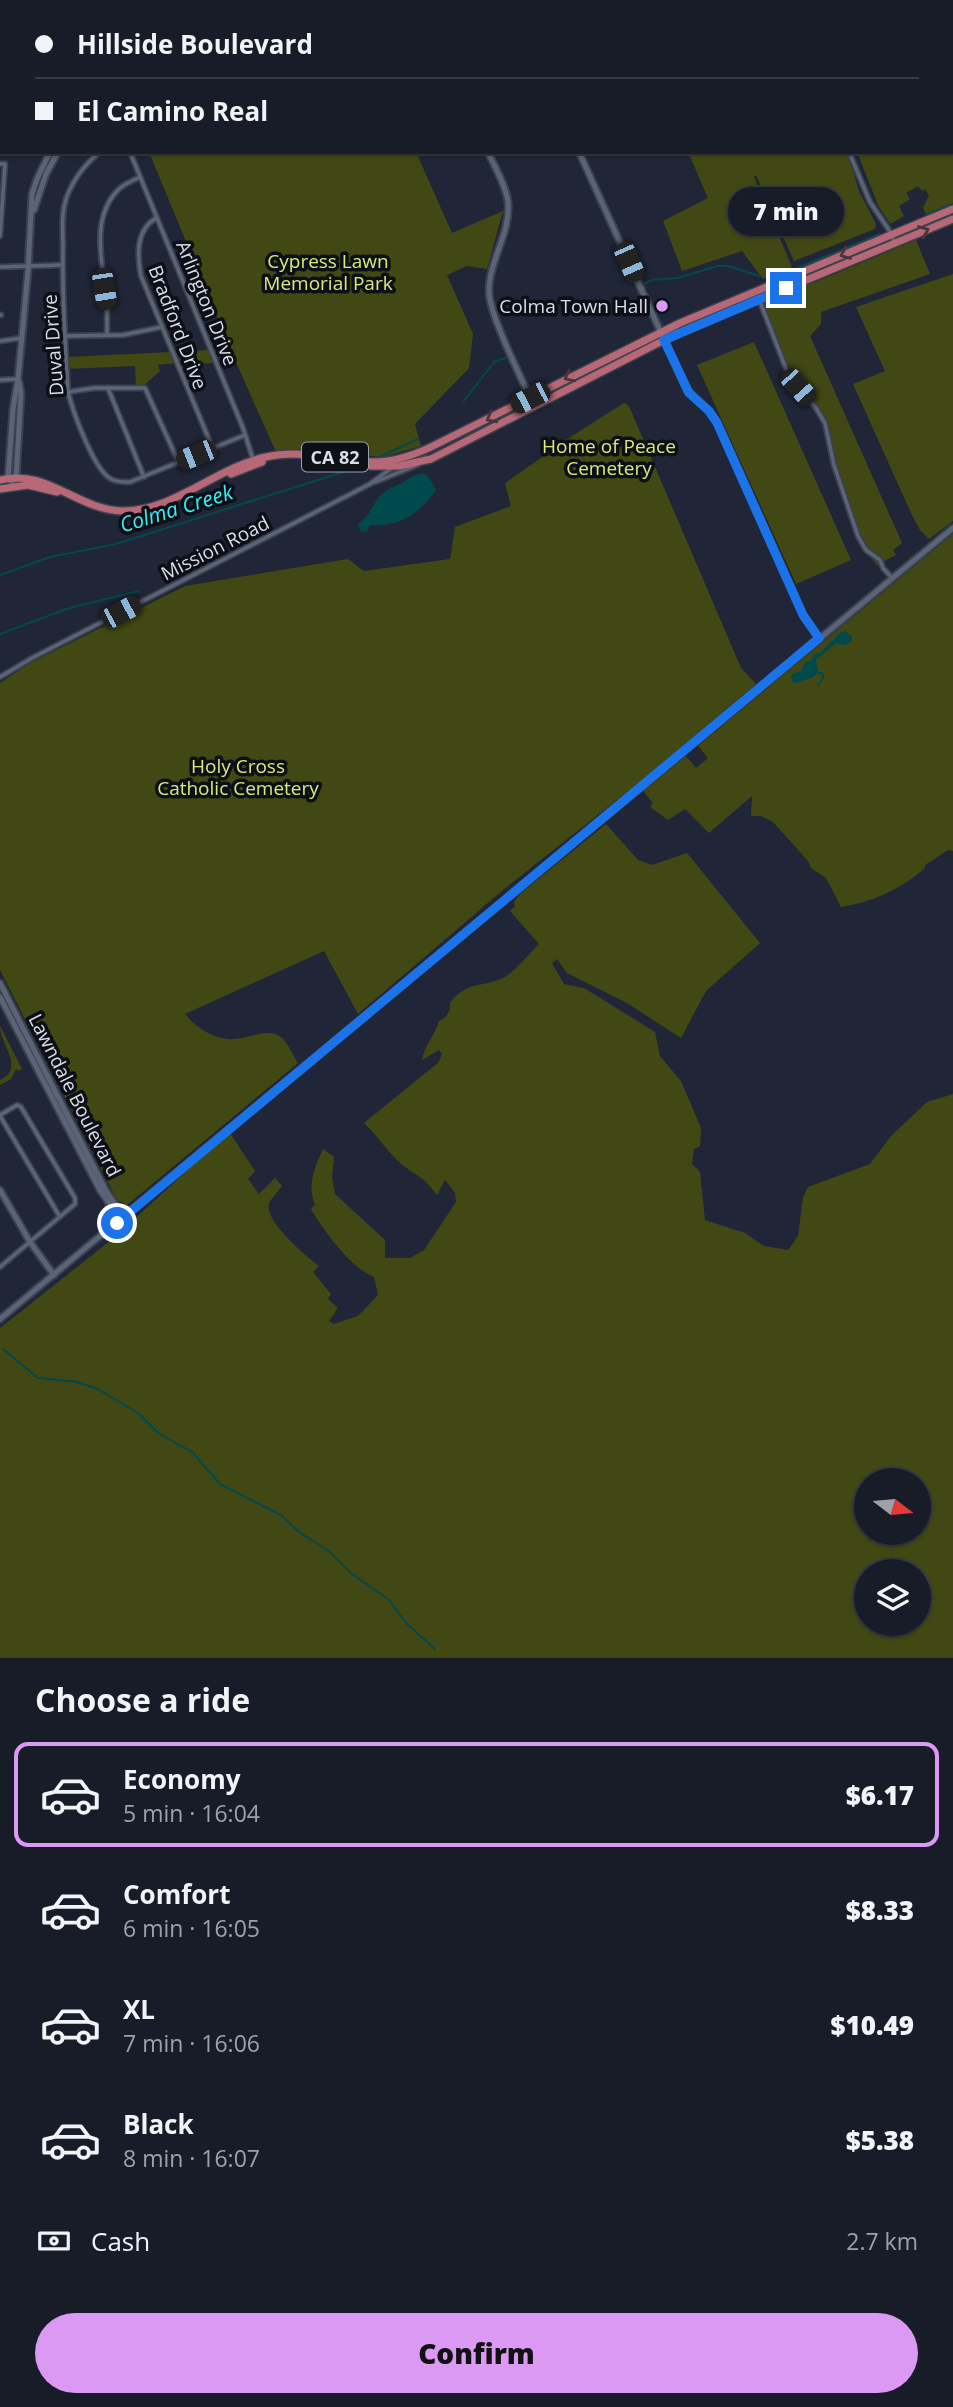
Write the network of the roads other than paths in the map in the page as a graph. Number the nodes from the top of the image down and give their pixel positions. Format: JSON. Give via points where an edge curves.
{"nodes":[{"id":1,"x":49,"y":154,"type":"edge"},
{"id":2,"x":58,"y":154,"type":"edge"},
{"id":3,"x":98,"y":154,"type":"edge"},
{"id":4,"x":131,"y":154,"type":"edge"},
{"id":5,"x":489,"y":154,"type":"edge"},
{"id":6,"x":580,"y":154,"type":"edge"},
{"id":7,"x":850,"y":154,"type":"edge"},
{"id":8,"x":0,"y":164,"type":"edge"},
{"id":9,"x":140,"y":177,"type":"junction"},
{"id":10,"x":1,"y":201,"type":"edge"},
{"id":11,"x":953,"y":209,"type":"edge"},
{"id":12,"x":32,"y":217,"type":"junction"},
{"id":13,"x":156,"y":218,"type":"junction"},
{"id":14,"x":953,"y":219,"type":"edge"},
{"id":15,"x":891,"y":235,"type":"junction"},
{"id":16,"x":0,"y":236,"type":"edge"},
{"id":17,"x":895,"y":243,"type":"junction"},
{"id":18,"x":63,"y":265,"type":"junction"},
{"id":19,"x":28,"y":266,"type":"junction"},
{"id":20,"x":0,"y":267,"type":"edge"},
{"id":21,"x":755,"y":291,"type":"junction"},
{"id":22,"x":759,"y":299,"type":"junction"},
{"id":23,"x":162,"y":327,"type":"junction"},
{"id":24,"x":660,"y":332,"type":"junction"},
{"id":25,"x":65,"y":335,"type":"junction"},
{"id":26,"x":107,"y":335,"type":"junction"},
{"id":27,"x":22,"y":338,"type":"junction"},
{"id":28,"x":664,"y":340,"type":"junction"},
{"id":29,"x":0,"y":341,"type":"edge"},
{"id":30,"x":18,"y":379,"type":"junction"},
{"id":31,"x":0,"y":380,"type":"edge"},
{"id":32,"x":108,"y":388,"type":"junction"},
{"id":33,"x":68,"y":392,"type":"junction"},
{"id":34,"x":530,"y":398,"type":"junction"},
{"id":35,"x":534,"y":406,"type":"junction"},
{"id":36,"x":245,"y":435,"type":"junction"},
{"id":37,"x":213,"y":449,"type":"junction"},
{"id":38,"x":415,"y":454,"type":"junction"},
{"id":39,"x":178,"y":462,"type":"junction"},
{"id":40,"x":254,"y":462,"type":"junction"},
{"id":41,"x":424,"y":462,"type":"junction"},
{"id":42,"x":368,"y":466,"type":"junction"},
{"id":43,"x":394,"y":467,"type":"junction"},
{"id":44,"x":144,"y":477,"type":"junction"},
{"id":45,"x":10,"y":480,"type":"edge"},
{"id":46,"x":370,"y":484,"type":"junction"},
{"id":47,"x":0,"y":489,"type":"edge"},
{"id":48,"x":953,"y":528,"type":"edge"},
{"id":49,"x":892,"y":578,"type":"junction"},
{"id":50,"x":819,"y":638,"type":"junction"},
{"id":51,"x":0,"y":677,"type":"edge"},
{"id":52,"x":0,"y":983,"type":"edge"},
{"id":53,"x":0,"y":997,"type":"edge"},
{"id":54,"x":0,"y":1115,"type":"edge"},
{"id":55,"x":0,"y":1190,"type":"edge"},
{"id":56,"x":60,"y":1217,"type":"junction"},
{"id":57,"x":124,"y":1217,"type":"junction"},
{"id":58,"x":30,"y":1242,"type":"junction"},
{"id":59,"x":1,"y":1265,"type":"edge"},
{"id":60,"x":54,"y":1275,"type":"junction"},
{"id":61,"x":0,"y":1319,"type":"edge"}],
"edges":[{"from":1,"to":12,"type":"main road","via":[[34,186]]},
{"from":2,"to":12,"type":"main road"},
{"from":3,"to":18,"type":"street","name":"Duval Drive","via":[[84,165],[65,201]]},
{"from":4,"to":9,"type":"street","name":"Arlington Drive"},
{"from":5,"to":34,"type":"main road","via":[[508,204],[489,299]]},
{"from":6,"to":24,"type":"main road"},
{"from":7,"to":15,"type":"street","via":[[870,202]]},
{"from":8,"to":10,"type":"street","via":[[5,163]]},
{"from":9,"to":13,"type":"street","name":"Arlington Drive"},
{"from":9,"to":26,"type":"street","via":[[116,192],[102,225]]},
{"from":10,"to":16,"type":"street"},
{"from":11,"to":15,"type":"main road","number":"CA 82"},
{"from":12,"to":19,"type":"main road"},
{"from":13,"to":23,"type":"street","name":"Bradford Drive","via":[[144,229],[138,263]]},
{"from":13,"to":36,"type":"street","name":"Arlington Drive"},
{"from":17,"to":14,"type":"main road","number":"CA 82","one_way":true},
{"from":15,"to":17,"type":"street"},
{"from":15,"to":21,"type":"main road","number":"CA 82","one_way":true},
{"from":17,"to":22,"type":"main road","number":"CA 82"},
{"from":18,"to":19,"type":"street"},
{"from":18,"to":25,"type":"street","name":"Duval Drive"},
{"from":19,"to":20,"type":"street"},
{"from":19,"to":27,"type":"main road"},
{"from":21,"to":22,"type":"street"},
{"from":21,"to":24,"type":"main road","number":"CA 82"},
{"from":22,"to":28,"type":"main road","number":"CA 82"},
{"from":22,"to":49,"type":"street","via":[[786,371],[825,423],[858,536]]},
{"from":23,"to":26,"type":"street"},
{"from":23,"to":37,"type":"street","name":"Bradford Drive"},
{"from":24,"to":28,"type":"main road"},
{"from":24,"to":34,"type":"main road","number":"CA 82","one_way":true},
{"from":25,"to":26,"type":"street"},
{"from":25,"to":33,"type":"street","name":"Duval Drive"},
{"from":27,"to":29,"type":"street"},
{"from":27,"to":30,"type":"main road"},
{"from":28,"to":35,"type":"main road","number":"CA 82"},
{"from":28,"to":50,"type":"main road","via":[[689,393],[717,423],[803,615]]},
{"from":30,"to":31,"type":"street"},
{"from":30,"to":45,"type":"main road","via":[[21,393]]},
{"from":32,"to":33,"type":"street"},
{"from":32,"to":39,"type":"street","via":[[140,386],[148,391]]},
{"from":32,"to":44,"type":"street"},
{"from":33,"to":44,"type":"street","name":"Duval Drive","via":[[73,412],[107,476],[124,482]]},
{"from":34,"to":35,"type":"main road"},
{"from":34,"to":38,"type":"main road","number":"CA 82","one_way":true},
{"from":35,"to":41,"type":"main road","number":"CA 82"},
{"from":36,"to":37,"type":"street","name":"Duval Drive"},
{"from":36,"to":40,"type":"street","name":"Arlington Drive"},
{"from":37,"to":39,"type":"street","name":"Duval Drive"},
{"from":38,"to":40,"type":"main road","number":"CA 82","via":[[376,462],[295,453]]},
{"from":38,"to":43,"type":"street","name":"Mission Road"},
{"from":39,"to":44,"type":"street","name":"Duval Drive"},
{"from":40,"to":42,"type":"main road","number":"CA 82","via":[[304,457]]},
{"from":40,"to":45,"type":"main road","number":"CA 82","via":[[159,508],[132,515],[97,511],[55,491]]},
{"from":41,"to":43,"type":"main road","number":"CA 82"},
{"from":41,"to":46,"type":"street","name":"Mission Road"},
{"from":42,"to":43,"type":"main road","number":"CA 82"},
{"from":42,"to":46,"type":"street","via":[[376,474]]},
{"from":43,"to":46,"type":"street","name":"Mission Road"},
{"from":45,"to":47,"type":"main road","number":"CA 82"},
{"from":46,"to":51,"type":"street","name":"Mission Road"},
{"from":48,"to":49,"type":"main road"},
{"from":49,"to":50,"type":"main road"},
{"from":50,"to":57,"type":"main road"},
{"from":52,"to":57,"type":"main road","name":"Lawndale Boulevard","via":[[105,1189]]},
{"from":53,"to":57,"type":"main road","name":"Lawndale Boulevard","via":[[100,1190]]},
{"from":54,"to":56,"type":"street"},
{"from":54,"to":56,"type":"street","via":[[17,1105],[22,1107],[75,1198],[75,1204]]},
{"from":55,"to":58,"type":"main road"},
{"from":56,"to":58,"type":"street"},
{"from":57,"to":60,"type":"main road"},
{"from":58,"to":59,"type":"street"},
{"from":58,"to":60,"type":"main road"},
{"from":60,"to":61,"type":"main road"}]}
